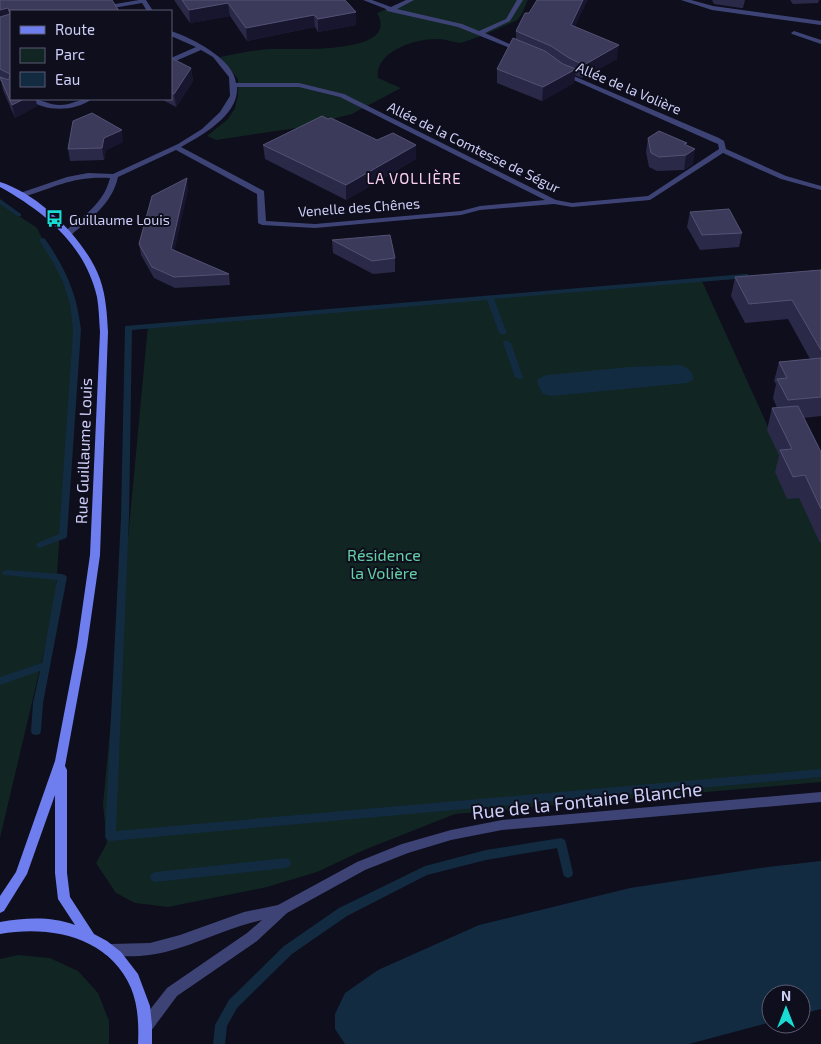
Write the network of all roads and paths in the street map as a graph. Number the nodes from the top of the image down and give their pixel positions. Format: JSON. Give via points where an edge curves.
{"nodes":[{"id":1,"x":143,"y":0,"type":"edge"},
{"id":2,"x":366,"y":0,"type":"edge"},
{"id":3,"x":411,"y":0,"type":"edge"},
{"id":4,"x":520,"y":0,"type":"edge"},
{"id":5,"x":684,"y":0,"type":"edge"},
{"id":6,"x":91,"y":10,"type":"edge"},
{"id":7,"x":390,"y":10,"type":"junction"},
{"id":8,"x":821,"y":23,"type":"edge"},
{"id":9,"x":172,"y":33,"type":"edge"},
{"id":10,"x":480,"y":33,"type":"junction"},
{"id":11,"x":794,"y":33,"type":"dead end"},
{"id":12,"x":820,"y":40,"type":"edge"},
{"id":13,"x":201,"y":47,"type":"junction"},
{"id":14,"x":530,"y":55,"type":"edge"},
{"id":15,"x":172,"y":61,"type":"edge"},
{"id":16,"x":553,"y":65,"type":"edge"},
{"id":17,"x":235,"y":84,"type":"junction"},
{"id":18,"x":34,"y":100,"type":"edge"},
{"id":19,"x":85,"y":100,"type":"edge"},
{"id":20,"x":175,"y":147,"type":"junction"},
{"id":21,"x":723,"y":150,"type":"junction"},
{"id":22,"x":114,"y":176,"type":"junction"},
{"id":23,"x":0,"y":184,"type":"edge"},
{"id":24,"x":821,"y":188,"type":"edge"},
{"id":25,"x":23,"y":195,"type":"junction"},
{"id":26,"x":554,"y":202,"type":"junction"},
{"id":27,"x":68,"y":232,"type":"junction"},
{"id":28,"x":61,"y":760,"type":"junction"},
{"id":29,"x":821,"y":797,"type":"edge"},
{"id":30,"x":0,"y":907,"type":"edge"},
{"id":31,"x":283,"y":910,"type":"junction"},
{"id":32,"x":0,"y":928,"type":"edge"},
{"id":33,"x":89,"y":936,"type":"junction"},
{"id":34,"x":110,"y":950,"type":"junction"},
{"id":35,"x":146,"y":1026,"type":"junction"},
{"id":36,"x":145,"y":1044,"type":"edge"}],
"edges":[{"from":1,"to":6,"type":"street"},
{"from":2,"to":7,"type":"street"},
{"from":3,"to":7,"type":"street"},
{"from":4,"to":10,"type":"street","via":[[508,20]]},
{"from":5,"to":8,"type":"street","via":[[712,8]]},
{"from":7,"to":10,"type":"street","via":[[448,22]]},
{"from":9,"to":13,"type":"street"},
{"from":10,"to":14,"type":"street"},
{"from":11,"to":12,"type":"street"},
{"from":13,"to":15,"type":"street"},
{"from":13,"to":17,"type":"street","via":[[225,66]]},
{"from":16,"to":21,"type":"street","name":"Allée de la Volière","via":[[565,75],[716,140]]},
{"from":17,"to":20,"type":"street","via":[[227,111],[215,124]]},
{"from":17,"to":26,"type":"street","name":"Allée de la Comtesse de Ségur","via":[[298,85],[342,95]]},
{"from":18,"to":19,"type":"street","via":[[62,108]]},
{"from":20,"to":22,"type":"street"},
{"from":20,"to":26,"type":"street","name":"Venelle des Chênes","via":[[261,194],[262,223],[315,226]]},
{"from":21,"to":24,"type":"street","name":"Allée de la Volière","via":[[797,183]]},
{"from":21,"to":26,"type":"street","name":"Allée de la Comtesse de Ségur","via":[[650,198],[572,205]]},
{"from":22,"to":25,"type":"street","via":[[72,177]]},
{"from":22,"to":27,"type":"street","via":[[107,200]]},
{"from":23,"to":25,"type":"street","name":"Rue Guillaume Louis"},
{"from":25,"to":27,"type":"street","name":"Rue Guillaume Louis"},
{"from":27,"to":28,"type":"street","name":"Rue Guillaume Louis","via":[[86,258],[101,296],[104,332],[95,555]]},
{"from":28,"to":30,"type":"street","name":"Rue Guillaume Louis","via":[[21,874]]},
{"from":28,"to":33,"type":"street","name":"Rue Guillaume Louis","via":[[60,873],[64,899]]},
{"from":29,"to":31,"type":"street","name":"Rue de la Fontaine Blanche","via":[[502,825],[451,835],[361,866]]},
{"from":31,"to":34,"type":"street","name":"Rue de la Fontaine Blanche","via":[[244,918],[180,942],[150,949]]},
{"from":31,"to":35,"type":"street","name":"Rue de la Fontaine Blanche","via":[[252,937],[172,992]]},
{"from":32,"to":33,"type":"street","via":[[36,924]]},
{"from":33,"to":34,"type":"street"},
{"from":34,"to":35,"type":"street","via":[[129,971],[141,997]]},
{"from":35,"to":36,"type":"street"}]}
